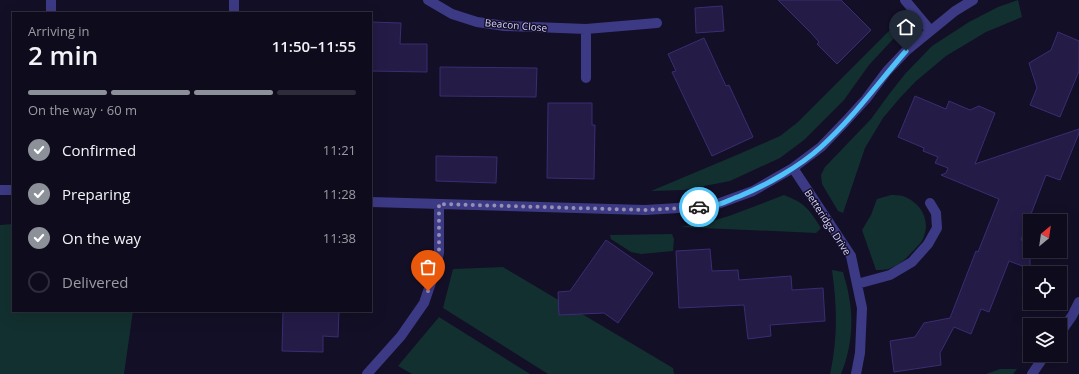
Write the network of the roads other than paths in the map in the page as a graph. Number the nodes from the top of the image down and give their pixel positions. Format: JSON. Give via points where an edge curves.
{"nodes":[{"id":1,"x":51,"y":0,"type":"edge"},
{"id":2,"x":234,"y":0,"type":"edge"},
{"id":3,"x":428,"y":0,"type":"edge"},
{"id":4,"x":905,"y":0,"type":"edge"},
{"id":5,"x":973,"y":0,"type":"edge"},
{"id":6,"x":51,"y":12,"type":"edge"},
{"id":7,"x":234,"y":12,"type":"edge"},
{"id":8,"x":657,"y":22,"type":"dead end"},
{"id":9,"x":586,"y":30,"type":"junction"},
{"id":10,"x":930,"y":30,"type":"junction"},
{"id":11,"x":586,"y":78,"type":"dead end"},
{"id":12,"x":793,"y":168,"type":"junction"},
{"id":13,"x":0,"y":190,"type":"edge"},
{"id":14,"x":12,"y":190,"type":"edge"},
{"id":15,"x":372,"y":202,"type":"edge"},
{"id":16,"x":930,"y":203,"type":"dead end"},
{"id":17,"x":439,"y":204,"type":"junction"},
{"id":18,"x":857,"y":284,"type":"junction"},
{"id":19,"x":1079,"y":302,"type":"edge"},
{"id":20,"x":1067,"y":323,"type":"edge"},
{"id":21,"x":1040,"y":362,"type":"edge"},
{"id":22,"x":367,"y":374,"type":"edge"},
{"id":23,"x":856,"y":374,"type":"edge"},
{"id":24,"x":1032,"y":374,"type":"edge"}],
"edges":[{"from":1,"to":6,"type":"street"},
{"from":2,"to":7,"type":"street"},
{"from":3,"to":9,"type":"street","name":"Beacon Close","via":[[452,14],[477,22]]},
{"from":4,"to":10,"type":"street"},
{"from":5,"to":10,"type":"street","via":[[955,10]]},
{"from":8,"to":9,"type":"street","name":"Beacon Close"},
{"from":9,"to":11,"type":"street"},
{"from":10,"to":12,"type":"street","via":[[906,51],[861,105],[821,147]]},
{"from":12,"to":17,"type":"street","via":[[753,191],[712,206],[645,210]]},
{"from":12,"to":18,"type":"street","name":"Betteridge Drive","via":[[851,256]]},
{"from":13,"to":14,"type":"street"},
{"from":15,"to":17,"type":"street"},
{"from":16,"to":18,"type":"street","via":[[936,213],[937,228],[928,244],[912,262],[890,276]]},
{"from":17,"to":22,"type":"street","via":[[439,253],[424,303],[401,336]]},
{"from":18,"to":23,"type":"street","name":"Betteridge Drive","via":[[862,308],[860,353]]},
{"from":19,"to":20,"type":"street"},
{"from":21,"to":24,"type":"street"}]}
